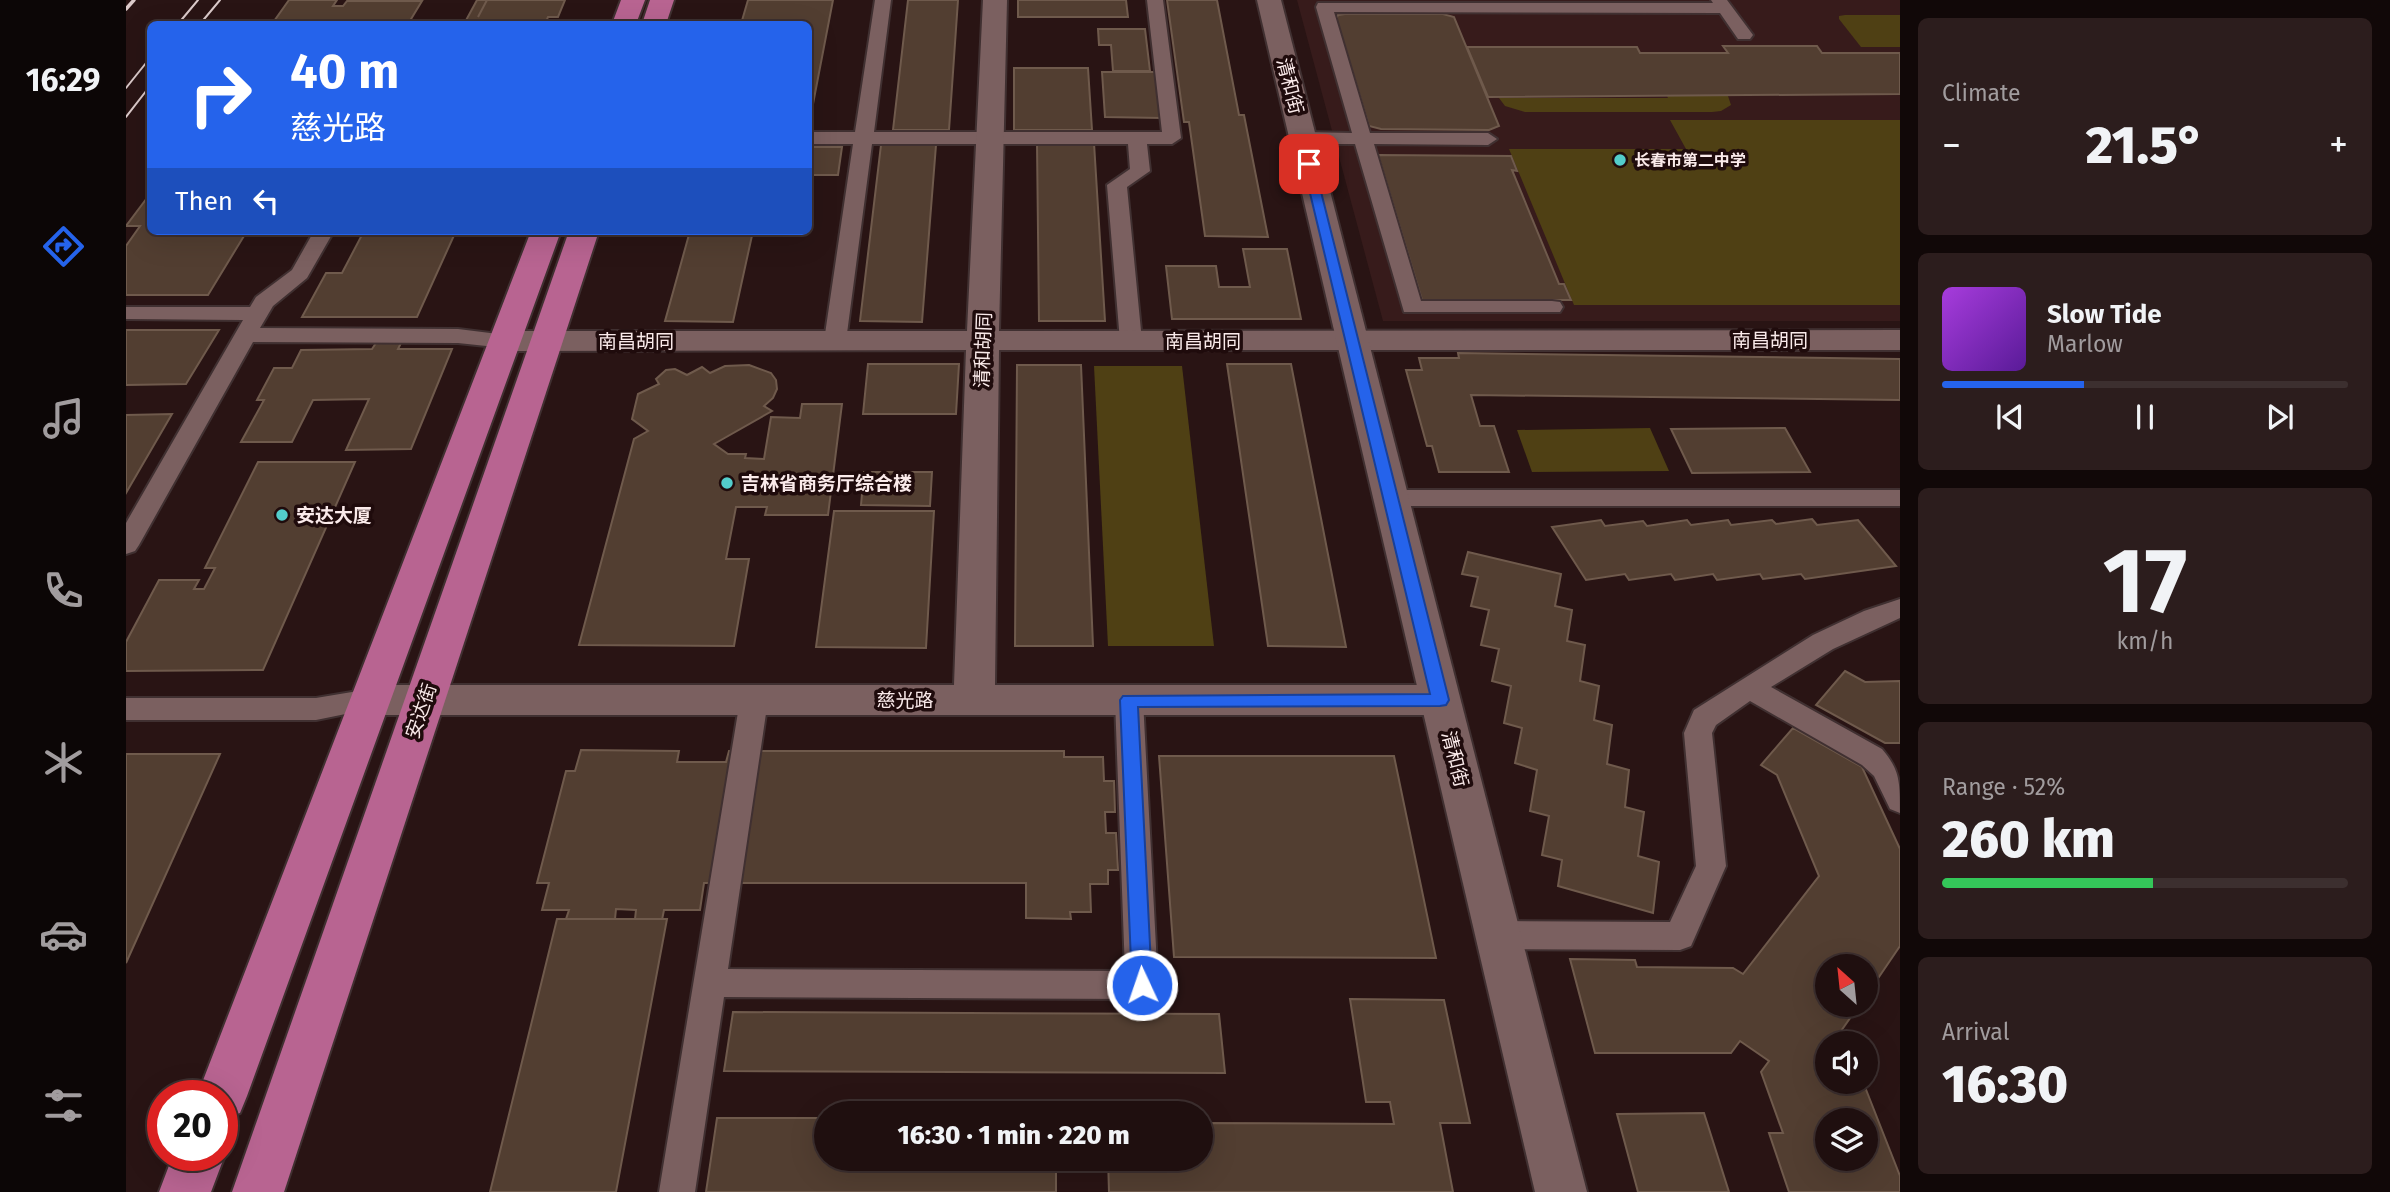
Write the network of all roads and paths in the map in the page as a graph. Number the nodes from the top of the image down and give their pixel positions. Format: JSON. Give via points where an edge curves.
{"nodes":[{"id":1,"x":633,"y":0,"type":"edge"},
{"id":2,"x":662,"y":0,"type":"edge"},
{"id":3,"x":883,"y":0,"type":"edge"},
{"id":4,"x":995,"y":0,"type":"edge"},
{"id":5,"x":1155,"y":0,"type":"edge"},
{"id":6,"x":1269,"y":0,"type":"edge"},
{"id":7,"x":1722,"y":4,"type":"edge"},
{"id":8,"x":625,"y":21,"type":"edge"},
{"id":9,"x":655,"y":21,"type":"edge"},
{"id":10,"x":1744,"y":35,"type":"dead end"},
{"id":11,"x":812,"y":138,"type":"edge"},
{"id":12,"x":862,"y":138,"type":"junction"},
{"id":13,"x":990,"y":138,"type":"junction"},
{"id":14,"x":1137,"y":138,"type":"junction"},
{"id":15,"x":1303,"y":138,"type":"junction"},
{"id":16,"x":1363,"y":138,"type":"junction"},
{"id":17,"x":1488,"y":138,"type":"dead end"},
{"id":18,"x":322,"y":235,"type":"edge"},
{"id":19,"x":545,"y":235,"type":"edge"},
{"id":20,"x":583,"y":235,"type":"edge"},
{"id":21,"x":1552,"y":307,"type":"dead end"},
{"id":22,"x":126,"y":313,"type":"edge"},
{"id":23,"x":258,"y":314,"type":"junction"},
{"id":24,"x":246,"y":335,"type":"junction"},
{"id":25,"x":1900,"y":340,"type":"edge"},
{"id":26,"x":505,"y":341,"type":"junction"},
{"id":27,"x":546,"y":341,"type":"junction"},
{"id":28,"x":835,"y":341,"type":"junction"},
{"id":29,"x":983,"y":341,"type":"junction"},
{"id":30,"x":1131,"y":341,"type":"junction"},
{"id":31,"x":1352,"y":341,"type":"junction"},
{"id":32,"x":1391,"y":498,"type":"junction"},
{"id":33,"x":1899,"y":500,"type":"edge"},
{"id":34,"x":126,"y":545,"type":"edge"},
{"id":35,"x":1900,"y":608,"type":"edge"},
{"id":36,"x":1750,"y":688,"type":"junction"},
{"id":37,"x":370,"y":700,"type":"junction"},
{"id":38,"x":425,"y":700,"type":"junction"},
{"id":39,"x":754,"y":700,"type":"junction"},
{"id":40,"x":974,"y":700,"type":"junction"},
{"id":41,"x":1129,"y":700,"type":"junction"},
{"id":42,"x":1440,"y":700,"type":"junction"},
{"id":43,"x":126,"y":709,"type":"edge"},
{"id":44,"x":1900,"y":801,"type":"edge"},
{"id":45,"x":1498,"y":934,"type":"junction"},
{"id":46,"x":710,"y":983,"type":"junction"},
{"id":47,"x":228,"y":1080,"type":"edge"},
{"id":48,"x":193,"y":1171,"type":"edge"},
{"id":49,"x":185,"y":1192,"type":"edge"},
{"id":50,"x":258,"y":1192,"type":"edge"},
{"id":51,"x":677,"y":1192,"type":"edge"},
{"id":52,"x":1561,"y":1192,"type":"edge"}],
"edges":[{"from":1,"to":8,"type":"main road"},
{"from":2,"to":9,"type":"main road"},
{"from":3,"to":12,"type":"lane"},
{"from":4,"to":13,"type":"street","name":"清和胡同"},
{"from":5,"to":14,"type":"lane","via":[[1172,138]]},
{"from":6,"to":15,"type":"street","name":"清和街"},
{"from":7,"to":10,"type":"lane"},
{"from":7,"to":16,"type":"lane","via":[[1324,7]]},
{"from":11,"to":12,"type":"lane"},
{"from":12,"to":13,"type":"lane"},
{"from":12,"to":28,"type":"lane"},
{"from":13,"to":14,"type":"lane"},
{"from":13,"to":29,"type":"street","name":"清和胡同"},
{"from":14,"to":30,"type":"lane","via":[[1140,171],[1117,185]]},
{"from":15,"to":16,"type":"lane"},
{"from":15,"to":31,"type":"street","name":"清和街"},
{"from":16,"to":17,"type":"lane"},
{"from":16,"to":21,"type":"lane","via":[[1412,307]]},
{"from":18,"to":23,"type":"lane","via":[[300,274],[264,302]]},
{"from":19,"to":26,"type":"main road"},
{"from":20,"to":27,"type":"main road","name":"安达街"},
{"from":22,"to":23,"type":"lane"},
{"from":23,"to":24,"type":"lane"},
{"from":24,"to":26,"type":"lane","via":[[458,336]]},
{"from":24,"to":34,"type":"lane"},
{"from":25,"to":31,"type":"street","name":"南昌胡同"},
{"from":26,"to":27,"type":"street","name":"南昌胡同"},
{"from":26,"to":37,"type":"main road"},
{"from":27,"to":28,"type":"street","name":"南昌胡同"},
{"from":27,"to":38,"type":"main road","name":"安达街"},
{"from":28,"to":29,"type":"street","name":"南昌胡同"},
{"from":29,"to":30,"type":"street","name":"南昌胡同"},
{"from":29,"to":40,"type":"street","name":"清和胡同"},
{"from":30,"to":31,"type":"street","name":"南昌胡同"},
{"from":31,"to":32,"type":"street","name":"清和街"},
{"from":32,"to":33,"type":"lane"},
{"from":32,"to":42,"type":"street","name":"清和街"},
{"from":35,"to":36,"type":"lane","via":[[1828,638]]},
{"from":36,"to":44,"type":"lane","via":[[1872,757],[1886,769]]},
{"from":36,"to":45,"type":"lane","via":[[1704,718],[1698,733],[1711,866],[1680,936]]},
{"from":37,"to":38,"type":"street","name":"慈光路"},
{"from":37,"to":43,"type":"lane","via":[[316,709]]},
{"from":37,"to":47,"type":"main road"},
{"from":38,"to":39,"type":"street","name":"慈光路"},
{"from":38,"to":50,"type":"main road","name":"安达街"},
{"from":39,"to":40,"type":"street","name":"慈光路"},
{"from":39,"to":46,"type":"lane"},
{"from":40,"to":41,"type":"street","name":"慈光路"},
{"from":41,"to":42,"type":"street","name":"慈光路"},
{"from":41,"to":46,"type":"lane","via":[[1142,985]]},
{"from":42,"to":45,"type":"street","name":"清和街"},
{"from":45,"to":52,"type":"street","name":"清和街"},
{"from":46,"to":51,"type":"lane"},
{"from":48,"to":49,"type":"main road"}]}
